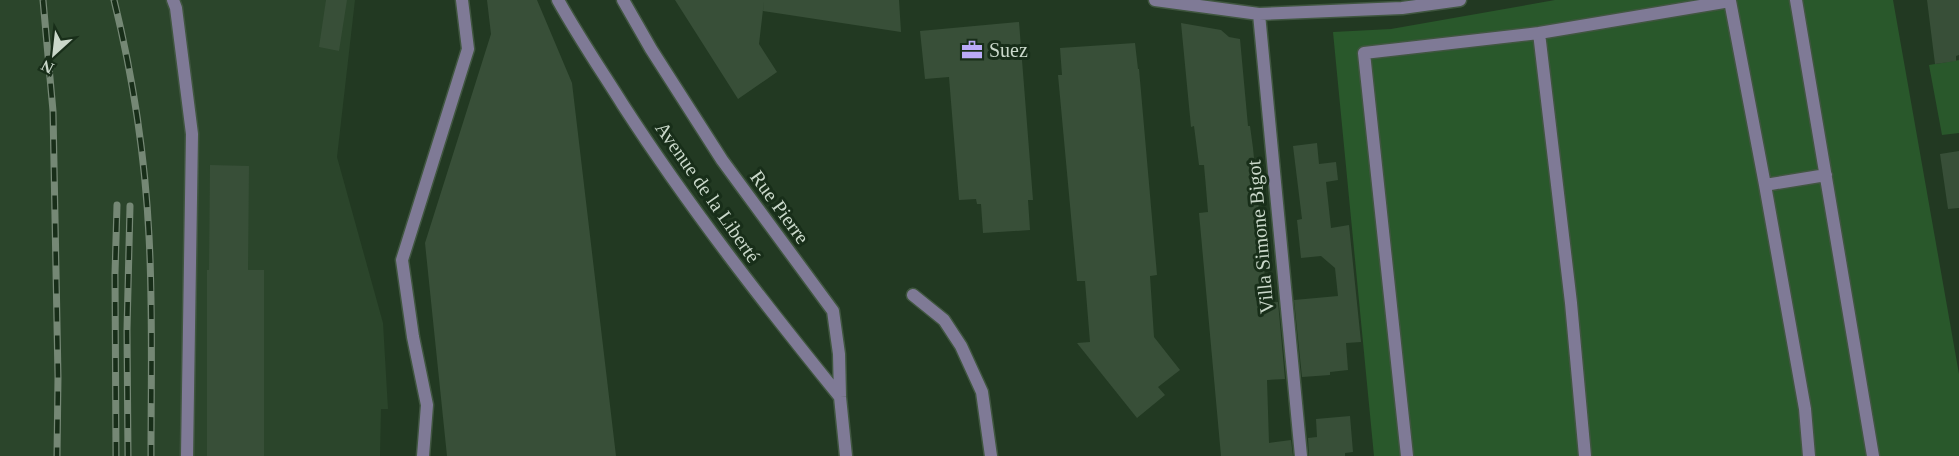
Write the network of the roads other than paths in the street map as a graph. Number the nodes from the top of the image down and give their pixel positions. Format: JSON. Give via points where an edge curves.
{"nodes":[{"id":1,"x":173,"y":0,"type":"edge"},
{"id":2,"x":462,"y":0,"type":"edge"},
{"id":3,"x":558,"y":0,"type":"edge"},
{"id":4,"x":623,"y":0,"type":"edge"},
{"id":5,"x":1155,"y":0,"type":"edge"},
{"id":6,"x":1460,"y":0,"type":"edge"},
{"id":7,"x":1796,"y":0,"type":"edge"},
{"id":8,"x":1731,"y":1,"type":"edge"},
{"id":9,"x":1183,"y":2,"type":"edge"},
{"id":10,"x":1402,"y":4,"type":"edge"},
{"id":11,"x":1259,"y":15,"type":"junction"},
{"id":12,"x":1539,"y":33,"type":"junction"},
{"id":13,"x":1826,"y":175,"type":"junction"},
{"id":14,"x":1765,"y":184,"type":"junction"},
{"id":15,"x":913,"y":295,"type":"dead end"},
{"id":16,"x":840,"y":397,"type":"junction"},
{"id":17,"x":187,"y":456,"type":"edge"},
{"id":18,"x":423,"y":456,"type":"edge"},
{"id":19,"x":846,"y":456,"type":"edge"},
{"id":20,"x":991,"y":456,"type":"edge"},
{"id":21,"x":1300,"y":456,"type":"edge"},
{"id":22,"x":1407,"y":456,"type":"edge"},
{"id":23,"x":1585,"y":456,"type":"edge"},
{"id":24,"x":1809,"y":456,"type":"edge"},
{"id":25,"x":1873,"y":456,"type":"edge"}],
"edges":[{"from":1,"to":17,"type":"street","via":[[192,134]]},
{"from":2,"to":18,"type":"street","via":[[468,49],[402,260],[427,405]]},
{"from":3,"to":16,"type":"street","name":"Avenue de la Liberté","via":[[667,173],[753,290]]},
{"from":4,"to":16,"type":"street","name":"Rue Pierre","via":[[722,160],[833,311]]},
{"from":5,"to":9,"type":"street"},
{"from":6,"to":10,"type":"street"},
{"from":7,"to":13,"type":"street"},
{"from":8,"to":12,"type":"street"},
{"from":8,"to":14,"type":"street"},
{"from":9,"to":11,"type":"street"},
{"from":10,"to":11,"type":"street"},
{"from":11,"to":21,"type":"street","name":"Villa Simone Bigot"},
{"from":12,"to":22,"type":"street","via":[[1364,53]]},
{"from":12,"to":23,"type":"street"},
{"from":13,"to":14,"type":"street"},
{"from":13,"to":25,"type":"street"},
{"from":14,"to":24,"type":"street"},
{"from":15,"to":20,"type":"street","via":[[945,320],[961,346],[982,392]]},
{"from":16,"to":19,"type":"street","name":"Rue Pierre"}]}
